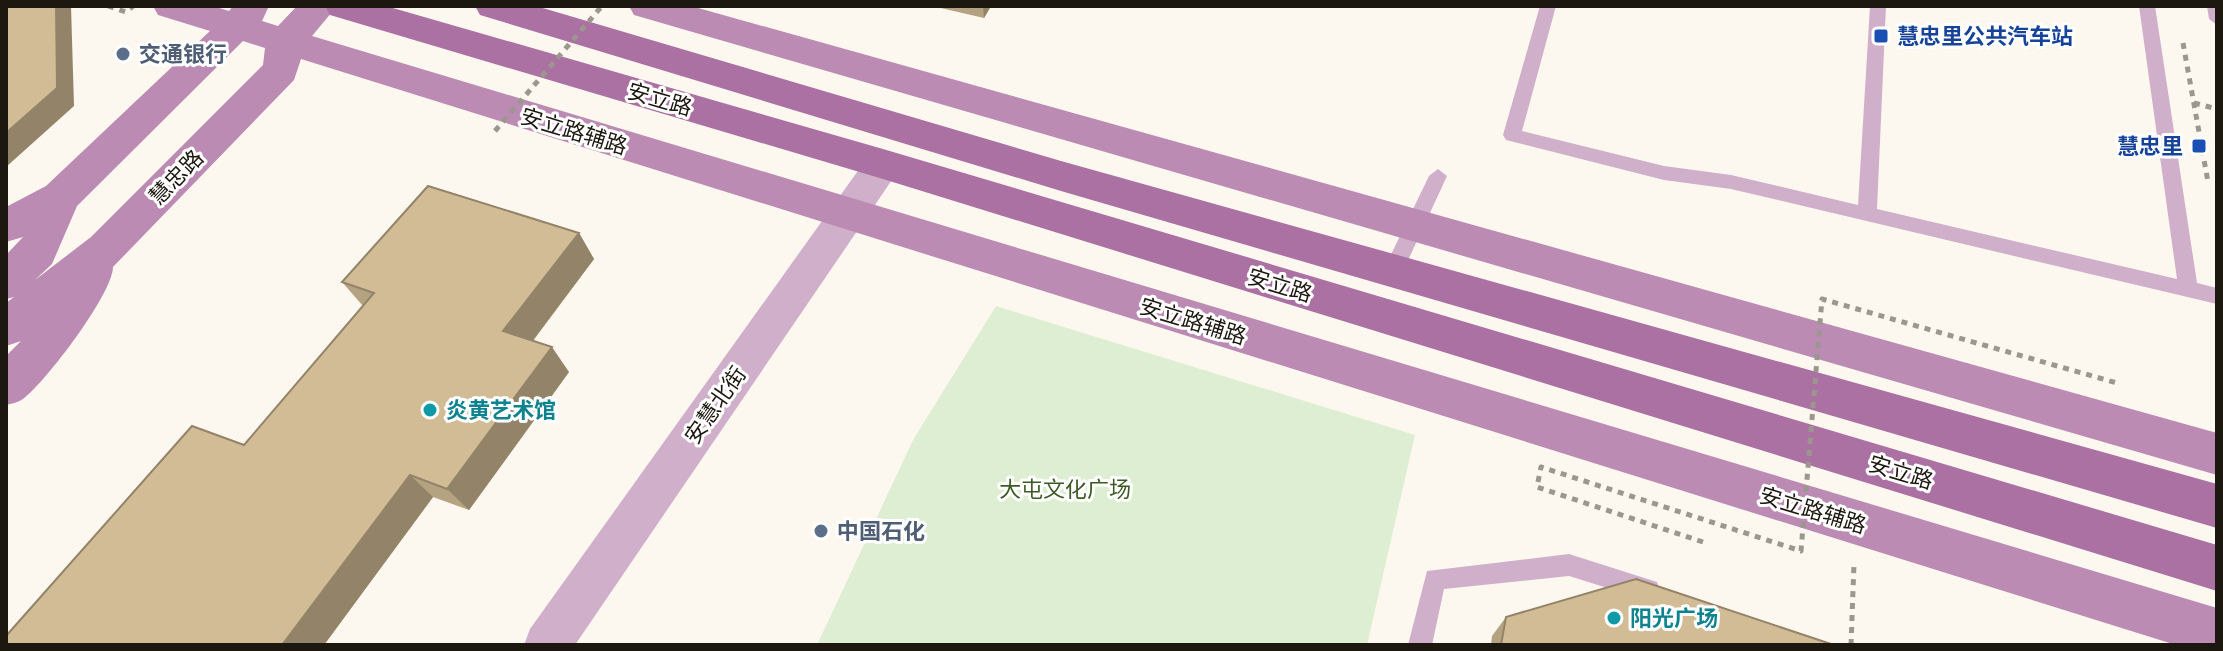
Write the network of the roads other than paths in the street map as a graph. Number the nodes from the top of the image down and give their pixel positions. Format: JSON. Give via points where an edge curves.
{"nodes":[{"id":1,"x":171,"y":6,"type":"edge"},
{"id":2,"x":319,"y":6,"type":"edge"},
{"id":3,"x":343,"y":6,"type":"edge"},
{"id":4,"x":493,"y":6,"type":"edge"},
{"id":5,"x":647,"y":6,"type":"edge"},
{"id":6,"x":1548,"y":6,"type":"edge"},
{"id":7,"x":1878,"y":6,"type":"edge"},
{"id":8,"x":2147,"y":6,"type":"edge"},
{"id":9,"x":2215,"y":6,"type":"edge"},
{"id":10,"x":243,"y":16,"type":"edge"},
{"id":11,"x":2217,"y":19,"type":"edge"},
{"id":12,"x":284,"y":42,"type":"junction"},
{"id":13,"x":883,"y":164,"type":"junction"},
{"id":14,"x":1438,"y":176,"type":"dead end"},
{"id":15,"x":60,"y":197,"type":"junction"},
{"id":16,"x":1867,"y":213,"type":"junction"},
{"id":17,"x":847,"y":216,"type":"junction"},
{"id":18,"x":1415,"y":225,"type":"junction"},
{"id":19,"x":6,"y":226,"type":"edge"},
{"id":20,"x":106,"y":249,"type":"junction"},
{"id":21,"x":1394,"y":269,"type":"junction"},
{"id":22,"x":6,"y":282,"type":"edge"},
{"id":23,"x":2188,"y":290,"type":"junction"},
{"id":24,"x":2217,"y":296,"type":"edge"},
{"id":25,"x":6,"y":328,"type":"edge"},
{"id":26,"x":6,"y":386,"type":"edge"},
{"id":27,"x":2217,"y":454,"type":"edge"},
{"id":28,"x":2217,"y":506,"type":"edge"},
{"id":29,"x":2217,"y":568,"type":"edge"},
{"id":30,"x":1676,"y":598,"type":"edge"},
{"id":31,"x":2217,"y":633,"type":"edge"},
{"id":32,"x":547,"y":645,"type":"edge"},
{"id":33,"x":1420,"y":645,"type":"edge"}],
"edges":[{"from":1,"to":10,"type":"street","name":"安立路辅路"},
{"from":2,"to":12,"type":"street","name":"慧忠路"},
{"from":3,"to":13,"type":"main road","name":"安立路"},
{"from":4,"to":21,"type":"main road","name":"安立路","via":[[1061,176]]},
{"from":5,"to":18,"type":"street"},
{"from":6,"to":16,"type":"lane","via":[[1512,135],[1664,173],[1731,182]]},
{"from":7,"to":16,"type":"lane"},
{"from":8,"to":23,"type":"lane"},
{"from":9,"to":11,"type":"lane"},
{"from":10,"to":12,"type":"street","name":"安立路辅路"},
{"from":10,"to":15,"type":"street","via":[[211,54]]},
{"from":12,"to":17,"type":"street","name":"安立路辅路"},
{"from":12,"to":20,"type":"street","name":"慧忠路","via":[[281,70]]},
{"from":13,"to":17,"type":"street","name":"安慧北街"},
{"from":13,"to":29,"type":"main road","name":"安立路"},
{"from":14,"to":18,"type":"lane"},
{"from":15,"to":19,"type":"street"},
{"from":15,"to":22,"type":"street","via":[[37,252]]},
{"from":16,"to":23,"type":"lane"},
{"from":17,"to":31,"type":"street","name":"安立路辅路"},
{"from":17,"to":32,"type":"street","name":"安慧北街"},
{"from":18,"to":21,"type":"lane"},
{"from":18,"to":27,"type":"street"},
{"from":20,"to":25,"type":"street","name":"慧忠路"},
{"from":20,"to":26,"type":"street","via":[[51,340]]},
{"from":21,"to":28,"type":"main road","name":"安立路"},
{"from":23,"to":24,"type":"lane"},
{"from":30,"to":33,"type":"lane","via":[[1569,565],[1435,579]]}]}
